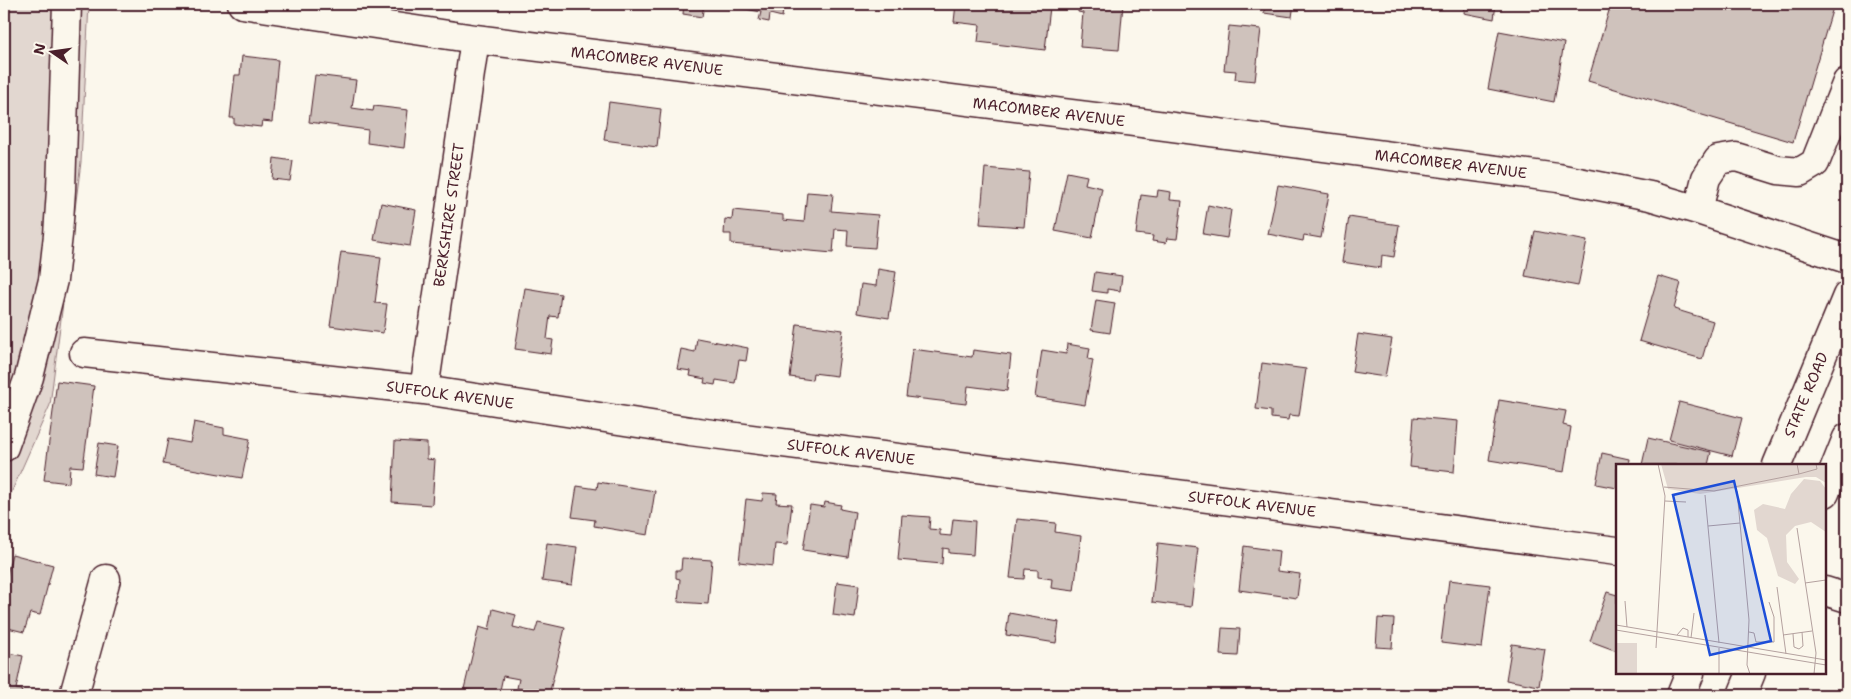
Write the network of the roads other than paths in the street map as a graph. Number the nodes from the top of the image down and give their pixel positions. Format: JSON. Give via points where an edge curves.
{"nodes":[{"id":1,"x":67,"y":4,"type":"edge"},
{"id":2,"x":242,"y":4,"type":"edge"},
{"id":3,"x":475,"y":39,"type":"junction"},
{"id":4,"x":1847,"y":82,"type":"edge"},
{"id":5,"x":1698,"y":210,"type":"junction"},
{"id":6,"x":1847,"y":259,"type":"edge"},
{"id":7,"x":1847,"y":296,"type":"edge"},
{"id":8,"x":84,"y":352,"type":"dead end"},
{"id":9,"x":424,"y":390,"type":"junction"},
{"id":10,"x":1847,"y":438,"type":"edge"},
{"id":11,"x":4,"y":447,"type":"edge"},
{"id":12,"x":1777,"y":464,"type":"edge"},
{"id":13,"x":1826,"y":490,"type":"edge"},
{"id":14,"x":1616,"y":551,"type":"edge"},
{"id":15,"x":106,"y":579,"type":"dead end"},
{"id":16,"x":1826,"y":591,"type":"edge"},
{"id":17,"x":1847,"y":598,"type":"edge"},
{"id":18,"x":1690,"y":674,"type":"edge"},
{"id":19,"x":1751,"y":674,"type":"edge"},
{"id":20,"x":74,"y":695,"type":"edge"},
{"id":21,"x":1680,"y":695,"type":"edge"},
{"id":22,"x":1742,"y":695,"type":"edge"}],
"edges":[{"from":1,"to":11,"type":"street","via":[[61,190],[53,280],[29,377]]},
{"from":2,"to":3,"type":"street","name":"MACOMBER AVENUE"},
{"from":3,"to":5,"type":"street","name":"MACOMBER AVENUE","via":[[1524,173],[1625,190]]},
{"from":3,"to":9,"type":"street","name":"BERKSHIRE STREET"},
{"from":4,"to":5,"type":"street","via":[[1815,164],[1800,172],[1778,170],[1736,157],[1718,160],[1706,178]]},
{"from":5,"to":6,"type":"street","name":"MACOMBER AVENUE"},
{"from":7,"to":12,"type":"street","name":"STATE ROAD"},
{"from":8,"to":9,"type":"street","name":"SUFFOLK AVENUE"},
{"from":9,"to":14,"type":"street","name":"SUFFOLK AVENUE","via":[[690,431]]},
{"from":10,"to":13,"type":"street"},
{"from":15,"to":20,"type":"street"},
{"from":16,"to":17,"type":"street"},
{"from":18,"to":21,"type":"street"},
{"from":19,"to":22,"type":"street"}]}
